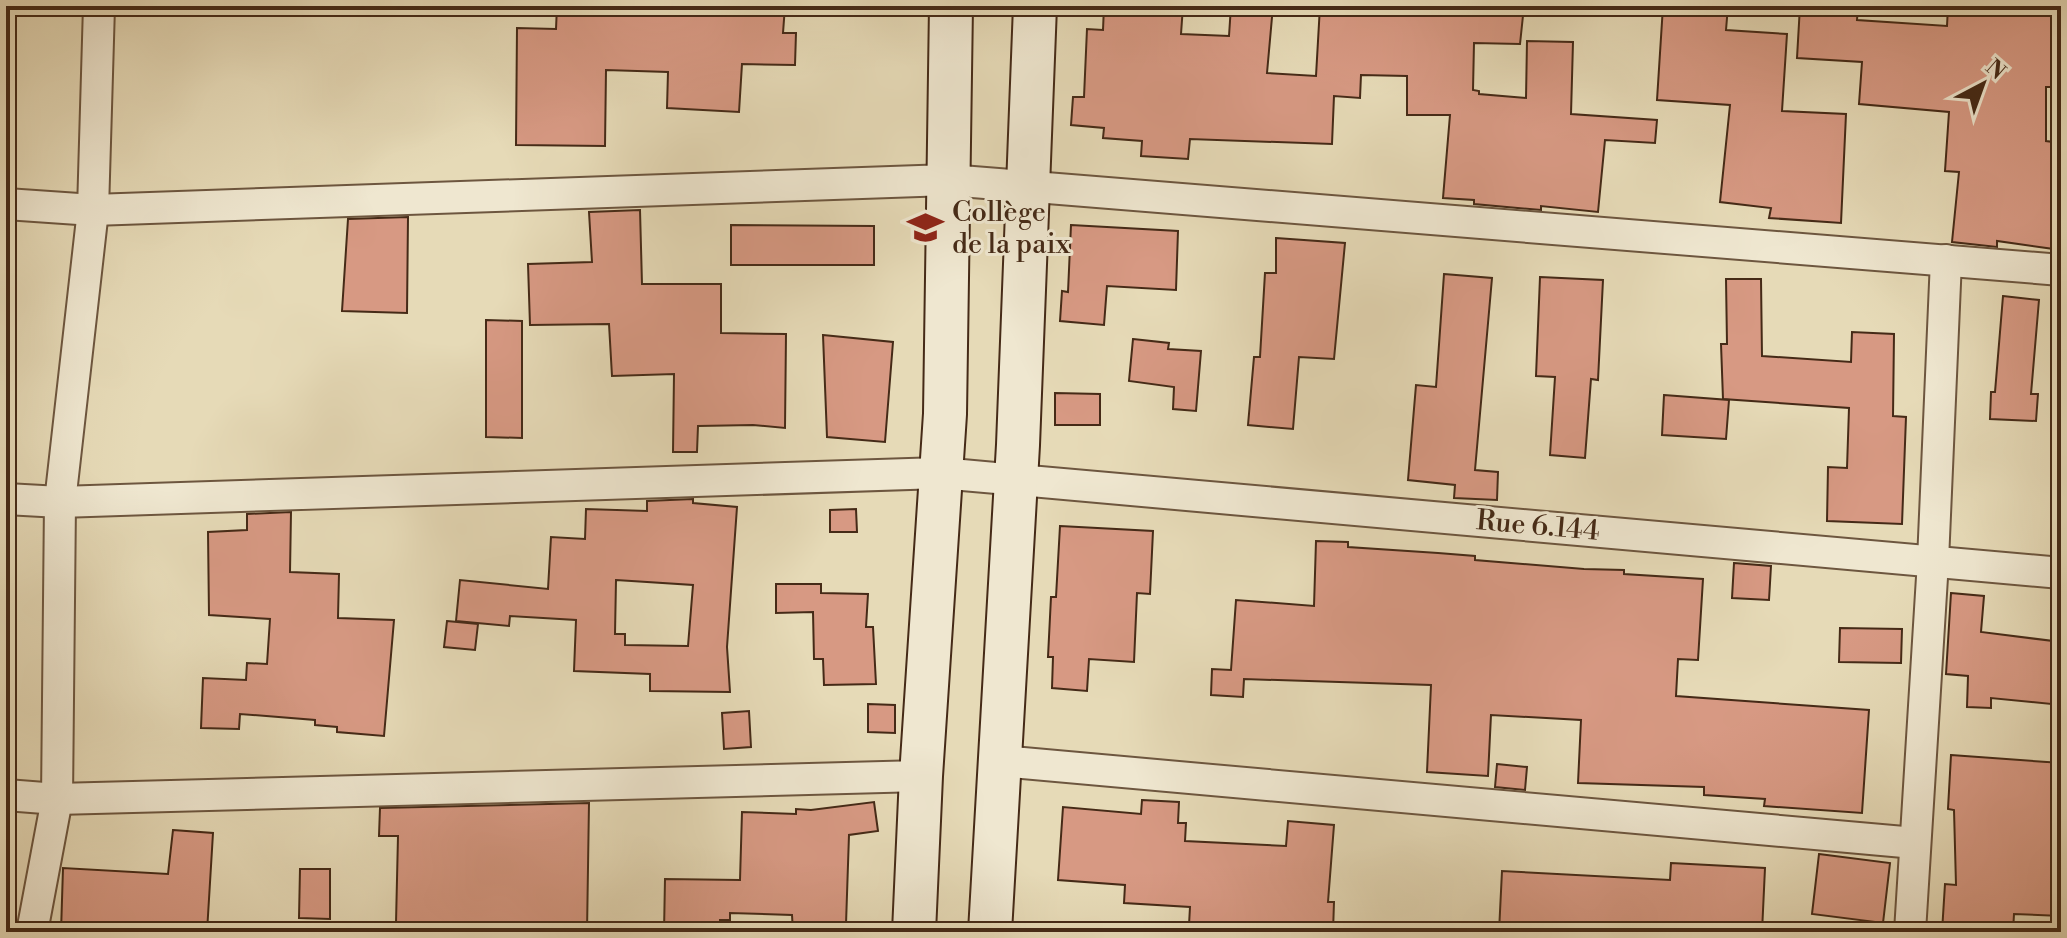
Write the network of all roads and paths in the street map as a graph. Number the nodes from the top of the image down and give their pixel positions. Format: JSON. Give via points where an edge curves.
{"nodes":[{"id":1,"x":99,"y":6,"type":"edge"},
{"id":2,"x":951,"y":6,"type":"edge"},
{"id":3,"x":1035,"y":6,"type":"edge"},
{"id":4,"x":948,"y":180,"type":"junction"},
{"id":5,"x":1028,"y":185,"type":"junction"},
{"id":6,"x":6,"y":204,"type":"edge"},
{"id":7,"x":93,"y":210,"type":"junction"},
{"id":8,"x":1946,"y":260,"type":"junction"},
{"id":9,"x":2061,"y":270,"type":"edge"},
{"id":10,"x":940,"y":473,"type":"junction"},
{"id":11,"x":1016,"y":480,"type":"junction"},
{"id":12,"x":6,"y":499,"type":"edge"},
{"id":13,"x":60,"y":502,"type":"junction"},
{"id":14,"x":1933,"y":561,"type":"junction"},
{"id":15,"x":2061,"y":573,"type":"edge"},
{"id":16,"x":1000,"y":761,"type":"junction"},
{"id":17,"x":921,"y":776,"type":"junction"},
{"id":18,"x":6,"y":795,"type":"edge"},
{"id":19,"x":57,"y":799,"type":"junction"},
{"id":20,"x":1915,"y":843,"type":"junction"},
{"id":21,"x":32,"y":932,"type":"edge"},
{"id":22,"x":914,"y":932,"type":"edge"},
{"id":23,"x":990,"y":932,"type":"edge"},
{"id":24,"x":1910,"y":932,"type":"edge"}],
"edges":[{"from":1,"to":7,"type":"street"},
{"from":2,"to":4,"type":"main road"},
{"from":3,"to":5,"type":"main road"},
{"from":4,"to":5,"type":"street"},
{"from":4,"to":7,"type":"street"},
{"from":4,"to":10,"type":"main road"},
{"from":5,"to":8,"type":"street"},
{"from":5,"to":11,"type":"main road"},
{"from":6,"to":7,"type":"street"},
{"from":7,"to":13,"type":"street"},
{"from":8,"to":9,"type":"street"},
{"from":8,"to":14,"type":"street"},
{"from":10,"to":11,"type":"street","name":"Rue 6.144"},
{"from":10,"to":13,"type":"street","name":"Rue 6.144"},
{"from":10,"to":17,"type":"main road"},
{"from":11,"to":14,"type":"street","name":"Rue 6.144"},
{"from":11,"to":16,"type":"main road"},
{"from":12,"to":13,"type":"street","name":"Rue 6.144"},
{"from":13,"to":19,"type":"street"},
{"from":14,"to":15,"type":"street","name":"Rue 6.144"},
{"from":14,"to":20,"type":"street"},
{"from":16,"to":20,"type":"street"},
{"from":16,"to":23,"type":"main road"},
{"from":17,"to":19,"type":"street"},
{"from":17,"to":22,"type":"main road"},
{"from":18,"to":19,"type":"street"},
{"from":19,"to":21,"type":"street"},
{"from":20,"to":24,"type":"street"}]}
